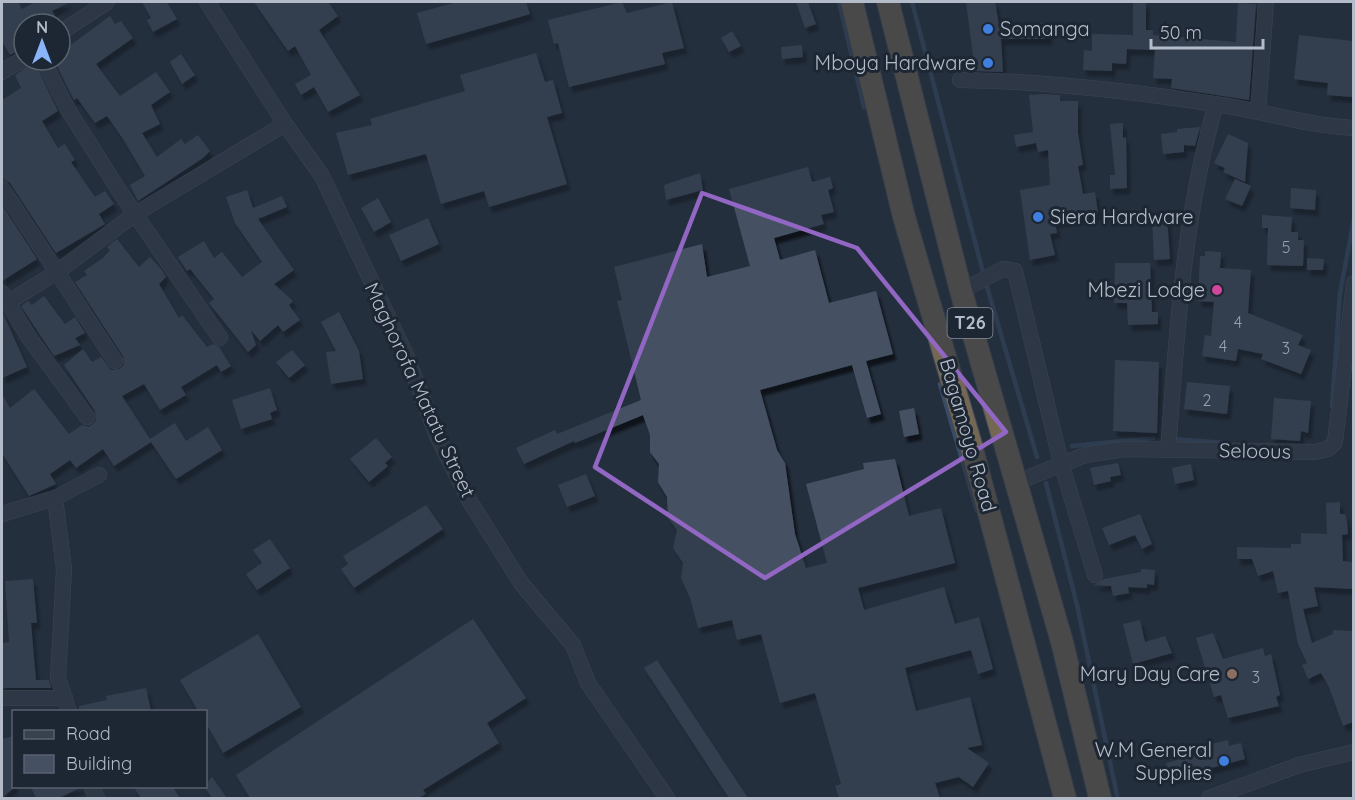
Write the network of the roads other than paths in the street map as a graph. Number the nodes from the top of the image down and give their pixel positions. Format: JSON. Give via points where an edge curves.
{"nodes":[{"id":1,"x":106,"y":2,"type":"edge"},
{"id":2,"x":207,"y":2,"type":"edge"},
{"id":3,"x":852,"y":2,"type":"edge"},
{"id":4,"x":888,"y":2,"type":"edge"},
{"id":5,"x":1266,"y":2,"type":"edge"},
{"id":6,"x":72,"y":25,"type":"edge"},
{"id":7,"x":50,"y":72,"type":"edge"},
{"id":8,"x":960,"y":80,"type":"dead end"},
{"id":9,"x":1216,"y":104,"type":"junction"},
{"id":10,"x":1258,"y":112,"type":"junction"},
{"id":11,"x":285,"y":124,"type":"junction"},
{"id":12,"x":1353,"y":128,"type":"edge"},
{"id":13,"x":2,"y":188,"type":"edge"},
{"id":14,"x":135,"y":214,"type":"junction"},
{"id":15,"x":57,"y":272,"type":"junction"},
{"id":16,"x":1353,"y":283,"type":"edge"},
{"id":17,"x":961,"y":291,"type":"junction"},
{"id":18,"x":4,"y":298,"type":"edge"},
{"id":19,"x":220,"y":338,"type":"dead end"},
{"id":20,"x":115,"y":361,"type":"dead end"},
{"id":21,"x":1349,"y":365,"type":"edge"},
{"id":22,"x":87,"y":417,"type":"dead end"},
{"id":23,"x":1168,"y":450,"type":"junction"},
{"id":24,"x":1061,"y":463,"type":"junction"},
{"id":25,"x":99,"y":475,"type":"dead end"},
{"id":26,"x":1017,"y":482,"type":"junction"},
{"id":27,"x":56,"y":498,"type":"junction"},
{"id":28,"x":2,"y":514,"type":"edge"},
{"id":29,"x":1095,"y":575,"type":"dead end"},
{"id":30,"x":2,"y":698,"type":"edge"},
{"id":31,"x":67,"y":705,"type":"edge"},
{"id":32,"x":1353,"y":752,"type":"edge"},
{"id":33,"x":667,"y":798,"type":"edge"},
{"id":34,"x":1065,"y":798,"type":"edge"},
{"id":35,"x":1100,"y":798,"type":"edge"},
{"id":36,"x":1209,"y":798,"type":"edge"}],
"edges":[{"from":1,"to":6,"type":"street"},
{"from":2,"to":11,"type":"street","name":"Maghorofa Matatu Street"},
{"from":3,"to":34,"type":"highway","name":"Bagamoyo Road","number":"T26","via":[[904,217],[971,445]]},
{"from":4,"to":17,"type":"highway","name":"Bagamoyo Road","number":"T26"},
{"from":5,"to":10,"type":"street"},
{"from":7,"to":14,"type":"street","via":[[67,108]]},
{"from":8,"to":9,"type":"street","via":[[1015,81]]},
{"from":9,"to":10,"type":"street"},
{"from":9,"to":23,"type":"street","via":[[1191,210]]},
{"from":10,"to":12,"type":"street"},
{"from":11,"to":14,"type":"street"},
{"from":11,"to":33,"type":"street","name":"Maghorofa Matatu Street","via":[[322,176],[406,355],[438,438],[470,500],[521,583],[573,645],[588,683]]},
{"from":13,"to":15,"type":"street"},
{"from":14,"to":15,"type":"street"},
{"from":14,"to":19,"type":"street"},
{"from":15,"to":18,"type":"street"},
{"from":15,"to":20,"type":"street"},
{"from":16,"to":21,"type":"street","name":"Seloous"},
{"from":17,"to":24,"type":"street","via":[[1003,269],[1015,271]]},
{"from":17,"to":26,"type":"highway","name":"Bagamoyo Road","number":"T26"},
{"from":18,"to":22,"type":"street"},
{"from":21,"to":23,"type":"street","name":"Seloous","via":[[1335,442],[1328,449]]},
{"from":23,"to":24,"type":"street","name":"Seloous","via":[[1124,449]]},
{"from":24,"to":26,"type":"street","name":"Seloous"},
{"from":24,"to":29,"type":"street"},
{"from":25,"to":27,"type":"street"},
{"from":26,"to":35,"type":"highway","name":"Bagamoyo Road","number":"T26"},
{"from":27,"to":28,"type":"street"},
{"from":27,"to":31,"type":"street","via":[[64,569],[58,678]]},
{"from":30,"to":31,"type":"street"},
{"from":32,"to":36,"type":"street","via":[[1299,765]]}]}
